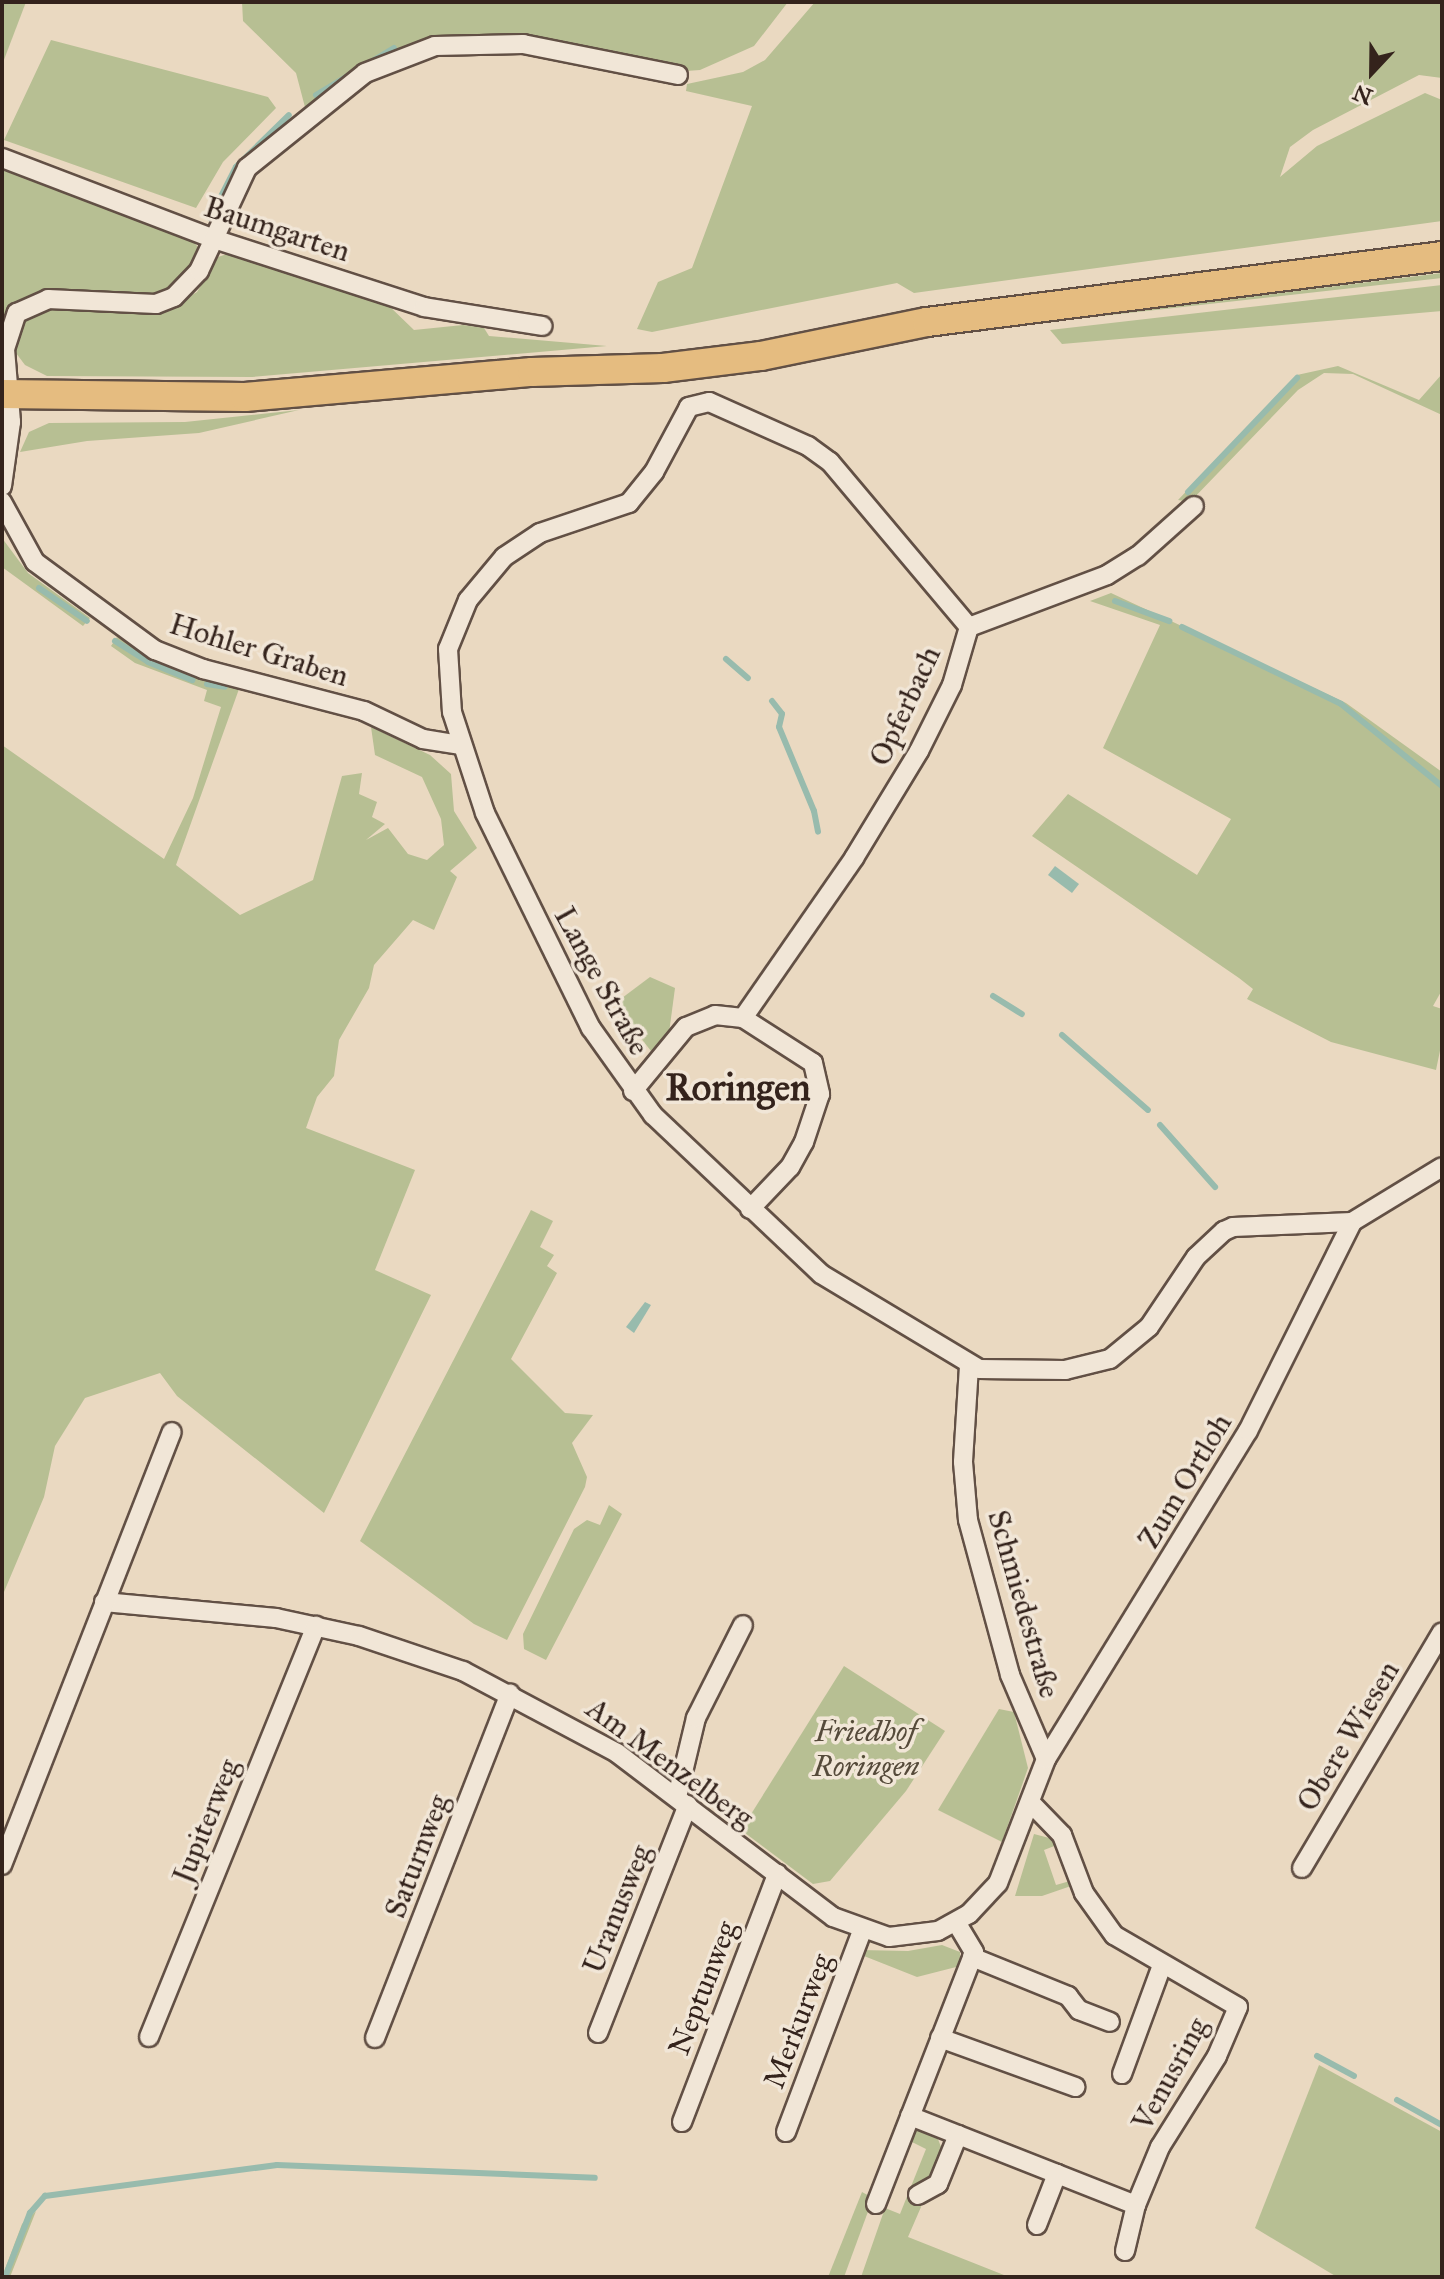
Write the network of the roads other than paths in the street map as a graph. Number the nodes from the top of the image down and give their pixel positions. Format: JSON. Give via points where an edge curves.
{"nodes":[{"id":1,"x":678,"y":75,"type":"dead end"},
{"id":2,"x":2,"y":158,"type":"edge"},
{"id":3,"x":214,"y":239,"type":"junction"},
{"id":4,"x":1442,"y":256,"type":"edge"},
{"id":5,"x":542,"y":326,"type":"dead end"},
{"id":6,"x":3,"y":398,"type":"edge"},
{"id":7,"x":709,"y":402,"type":"joint"},
{"id":8,"x":2,"y":486,"type":"edge"},
{"id":9,"x":2,"y":502,"type":"edge"},
{"id":10,"x":1194,"y":506,"type":"dead end"},
{"id":11,"x":969,"y":627,"type":"junction"},
{"id":12,"x":460,"y":745,"type":"junction"},
{"id":13,"x":743,"y":1018,"type":"junction"},
{"id":14,"x":633,"y":1091,"type":"junction"},
{"id":15,"x":1442,"y":1167,"type":"edge"},
{"id":16,"x":750,"y":1209,"type":"junction"},
{"id":17,"x":1352,"y":1222,"type":"junction"},
{"id":18,"x":969,"y":1366,"type":"junction"},
{"id":19,"x":172,"y":1432,"type":"dead end"},
{"id":20,"x":104,"y":1602,"type":"junction"},
{"id":21,"x":743,"y":1625,"type":"dead end"},
{"id":22,"x":316,"y":1626,"type":"junction"},
{"id":23,"x":1442,"y":1632,"type":"edge"},
{"id":24,"x":510,"y":1694,"type":"junction"},
{"id":25,"x":1046,"y":1759,"type":"junction"},
{"id":26,"x":682,"y":1801,"type":"junction"},
{"id":27,"x":1030,"y":1802,"type":"junction"},
{"id":28,"x":2,"y":1865,"type":"edge"},
{"id":29,"x":1302,"y":1868,"type":"dead end"},
{"id":30,"x":777,"y":1874,"type":"junction"},
{"id":31,"x":957,"y":1924,"type":"junction"},
{"id":32,"x":862,"y":1931,"type":"junction"},
{"id":33,"x":972,"y":1957,"type":"junction"},
{"id":34,"x":1162,"y":1965,"type":"junction"},
{"id":35,"x":1110,"y":2022,"type":"dead end"},
{"id":36,"x":598,"y":2033,"type":"dead end"},
{"id":37,"x":149,"y":2037,"type":"dead end"},
{"id":38,"x":375,"y":2038,"type":"dead end"},
{"id":39,"x":940,"y":2038,"type":"junction"},
{"id":40,"x":1122,"y":2074,"type":"dead end"},
{"id":41,"x":1075,"y":2087,"type":"dead end"},
{"id":42,"x":910,"y":2116,"type":"junction"},
{"id":43,"x":682,"y":2122,"type":"dead end"},
{"id":44,"x":786,"y":2132,"type":"dead end"},
{"id":45,"x":958,"y":2135,"type":"junction"},
{"id":46,"x":1057,"y":2174,"type":"junction"},
{"id":47,"x":918,"y":2195,"type":"dead end"},
{"id":48,"x":876,"y":2204,"type":"dead end"},
{"id":49,"x":1136,"y":2205,"type":"junction"},
{"id":50,"x":1037,"y":2225,"type":"dead end"},
{"id":51,"x":1125,"y":2251,"type":"dead end"}],
"edges":[{"from":1,"to":3,"type":"street","via":[[523,44],[462,44],[411,52],[339,90],[259,154],[238,181]]},
{"from":2,"to":3,"type":"street","name":"Baumgarten"},
{"from":3,"to":5,"type":"street","name":"Baumgarten","via":[[424,307]]},
{"from":3,"to":6,"type":"street","via":[[191,283],[164,303],[48,299],[21,310],[8,329]]},
{"from":4,"to":6,"type":"main road","via":[[927,322],[761,356],[663,368],[532,372],[245,397]]},
{"from":6,"to":8,"type":"street","via":[[11,422]]},
{"from":7,"to":11,"type":"street","name":"Opferbach","via":[[808,446],[830,462]]},
{"from":7,"to":12,"type":"street","name":"Lange Straße","via":[[689,407],[654,472],[629,503],[523,542],[475,589],[448,649],[448,686]]},
{"from":9,"to":12,"type":"street","name":"Hohler Graben","via":[[24,549],[42,569],[155,650],[203,669],[364,711],[423,739]]},
{"from":10,"to":11,"type":"street","via":[[1174,527],[1107,575]]},
{"from":11,"to":13,"type":"street","name":"Opferbach","via":[[952,685],[919,751],[854,858]]},
{"from":12,"to":14,"type":"street","name":"Lange Straße","via":[[485,813],[562,973]]},
{"from":13,"to":14,"type":"street","via":[[715,1015],[694,1021]]},
{"from":13,"to":16,"type":"street","via":[[807,1057],[821,1088],[798,1154]]},
{"from":14,"to":16,"type":"street","name":"Lange Straße"},
{"from":15,"to":17,"type":"street"},
{"from":16,"to":18,"type":"street","name":"Lange Straße","via":[[821,1274]]},
{"from":17,"to":18,"type":"street","name":"Lange Straße","via":[[1224,1231],[1196,1257],[1142,1334],[1101,1363],[1065,1370]]},
{"from":17,"to":25,"type":"street","name":"Zum Ortloh","via":[[1248,1431]]},
{"from":18,"to":25,"type":"street","name":"Schmiedestraße","via":[[963,1440],[968,1520],[1010,1675]]},
{"from":19,"to":20,"type":"street"},
{"from":20,"to":22,"type":"street","name":"Am Menzelberg","via":[[214,1609]]},
{"from":20,"to":28,"type":"street"},
{"from":21,"to":26,"type":"street","name":"Uranusweg","via":[[696,1718]]},
{"from":22,"to":24,"type":"street","name":"Am Menzelberg","via":[[408,1650]]},
{"from":22,"to":37,"type":"street","name":"Jupiterweg"},
{"from":23,"to":29,"type":"street","name":"Obere Wiesen"},
{"from":24,"to":26,"type":"street","name":"Am Menzelberg","via":[[617,1753]]},
{"from":24,"to":38,"type":"street","name":"Saturnweg"},
{"from":25,"to":27,"type":"street"},
{"from":26,"to":30,"type":"street","name":"Am Menzelberg"},
{"from":26,"to":36,"type":"street","name":"Uranusweg"},
{"from":27,"to":31,"type":"street","via":[[998,1883]]},
{"from":27,"to":34,"type":"street","name":"Venusring","via":[[1062,1835],[1099,1918],[1131,1949]]},
{"from":30,"to":32,"type":"street","name":"Am Menzelberg","via":[[833,1917]]},
{"from":30,"to":43,"type":"street","name":"Neptunweg"},
{"from":31,"to":32,"type":"street","name":"Am Menzelberg","via":[[905,1937]]},
{"from":31,"to":33,"type":"street"},
{"from":32,"to":44,"type":"street","name":"Merkurweg"},
{"from":33,"to":35,"type":"street","via":[[1068,1996],[1079,2010]]},
{"from":33,"to":39,"type":"street"},
{"from":34,"to":40,"type":"street","name":"Venusring"},
{"from":34,"to":49,"type":"street","name":"Venusring","via":[[1238,2007],[1217,2056],[1160,2147]]},
{"from":39,"to":41,"type":"street"},
{"from":39,"to":42,"type":"street"},
{"from":42,"to":45,"type":"street"},
{"from":42,"to":48,"type":"street"},
{"from":45,"to":46,"type":"street"},
{"from":45,"to":47,"type":"street","via":[[938,2184]]},
{"from":46,"to":49,"type":"street"},
{"from":46,"to":50,"type":"street"},
{"from":49,"to":51,"type":"street","name":"Venusring"}]}
